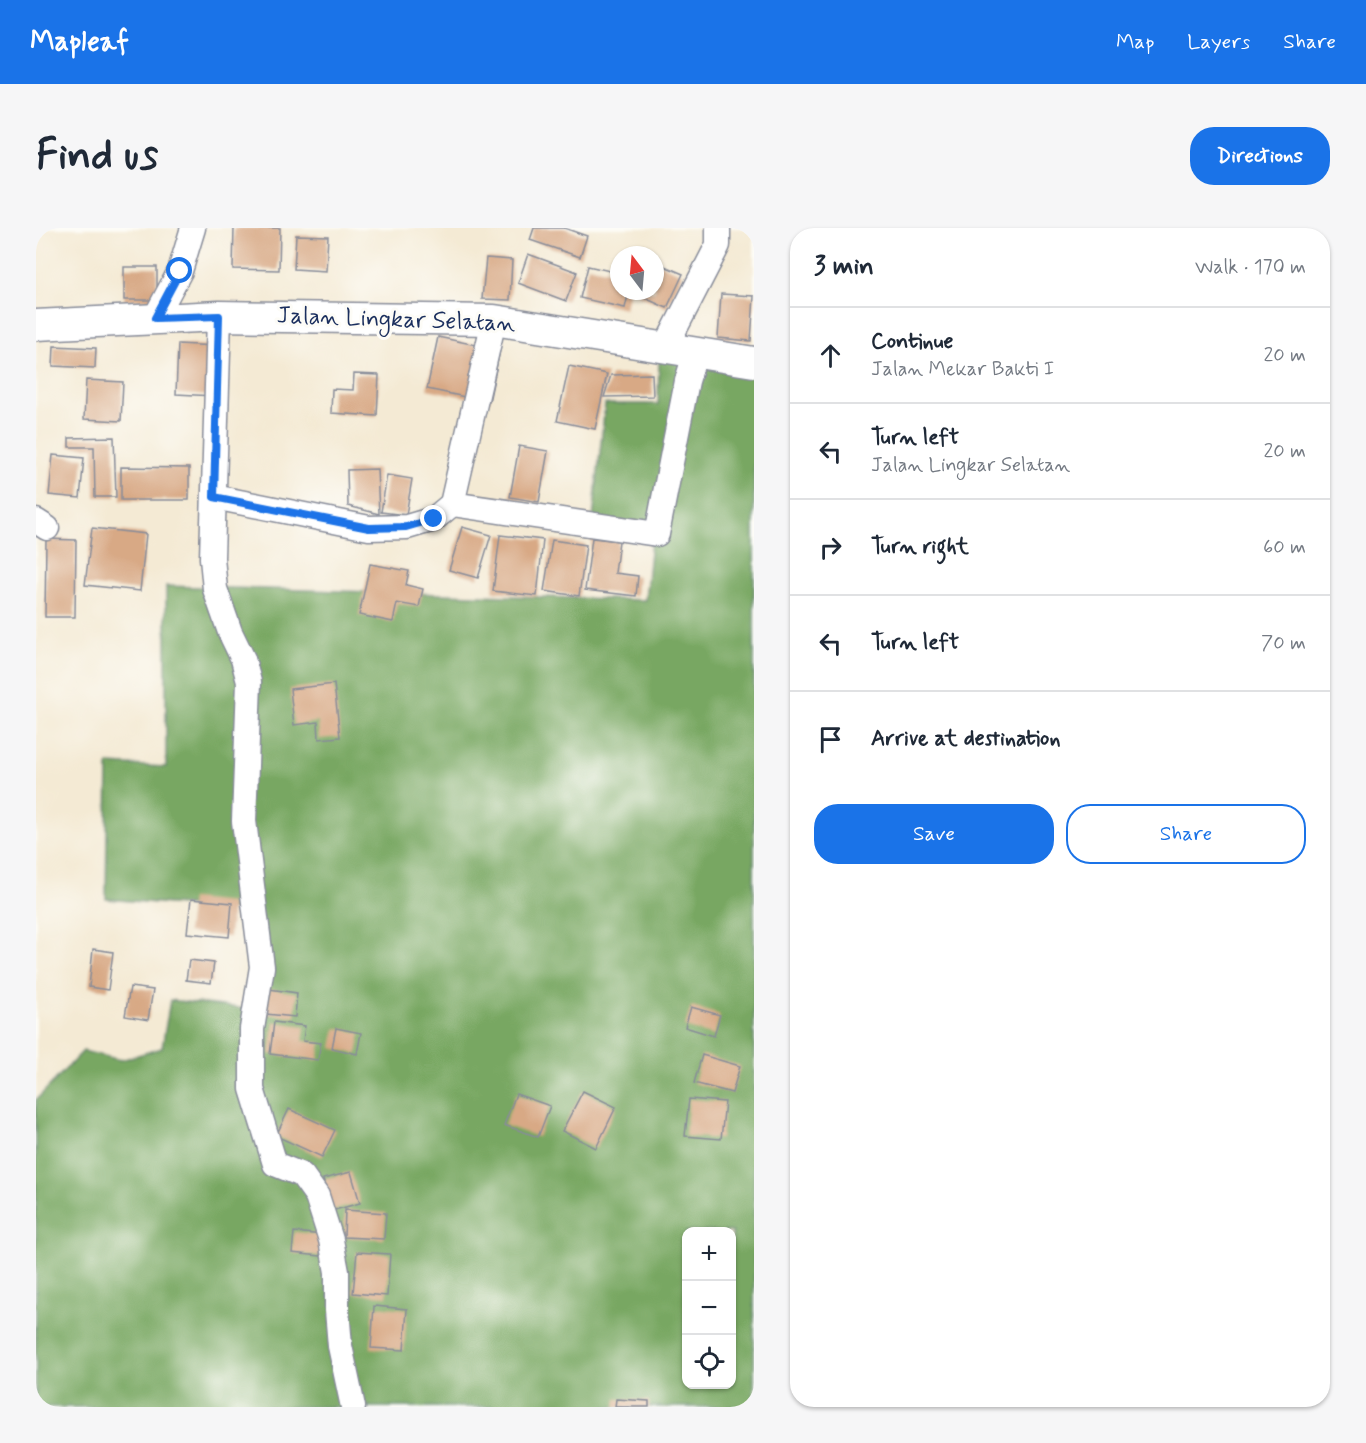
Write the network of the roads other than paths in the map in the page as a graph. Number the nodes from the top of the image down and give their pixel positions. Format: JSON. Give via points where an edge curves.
{"nodes":[{"id":1,"x":193,"y":228,"type":"edge"},
{"id":2,"x":718,"y":228,"type":"edge"},
{"id":3,"x":219,"y":316,"type":"junction"},
{"id":4,"x":155,"y":318,"type":"junction"},
{"id":5,"x":494,"y":320,"type":"junction"},
{"id":6,"x":36,"y":325,"type":"edge"},
{"id":7,"x":666,"y":346,"type":"junction"},
{"id":8,"x":696,"y":351,"type":"junction"},
{"id":9,"x":754,"y":362,"type":"edge"},
{"id":10,"x":214,"y":497,"type":"junction"},
{"id":11,"x":452,"y":504,"type":"junction"},
{"id":12,"x":353,"y":1407,"type":"edge"}],
"edges":[{"from":1,"to":4,"type":"street","via":[[180,271]]},
{"from":2,"to":7,"type":"street","via":[[718,245]]},
{"from":3,"to":4,"type":"street","name":"Jalan Lingkar Selatan"},
{"from":3,"to":5,"type":"street","name":"Jalan Lingkar Selatan"},
{"from":3,"to":10,"type":"street"},
{"from":4,"to":6,"type":"street","name":"Jalan Lingkar Selatan"},
{"from":5,"to":7,"type":"street","name":"Jalan Lingkar Selatan"},
{"from":5,"to":11,"type":"street"},
{"from":7,"to":8,"type":"street","name":"Jalan Lingkar Selatan"},
{"from":8,"to":9,"type":"street","name":"Jalan Lingkar Selatan"},
{"from":8,"to":11,"type":"street","via":[[657,534]]},
{"from":10,"to":11,"type":"street","via":[[369,528],[406,527],[434,519]]},
{"from":10,"to":12,"type":"street","via":[[215,589],[249,682],[244,821],[262,967],[252,1029],[252,1089],[275,1164],[302,1175],[316,1196],[331,1240],[338,1272],[340,1346]]}]}
